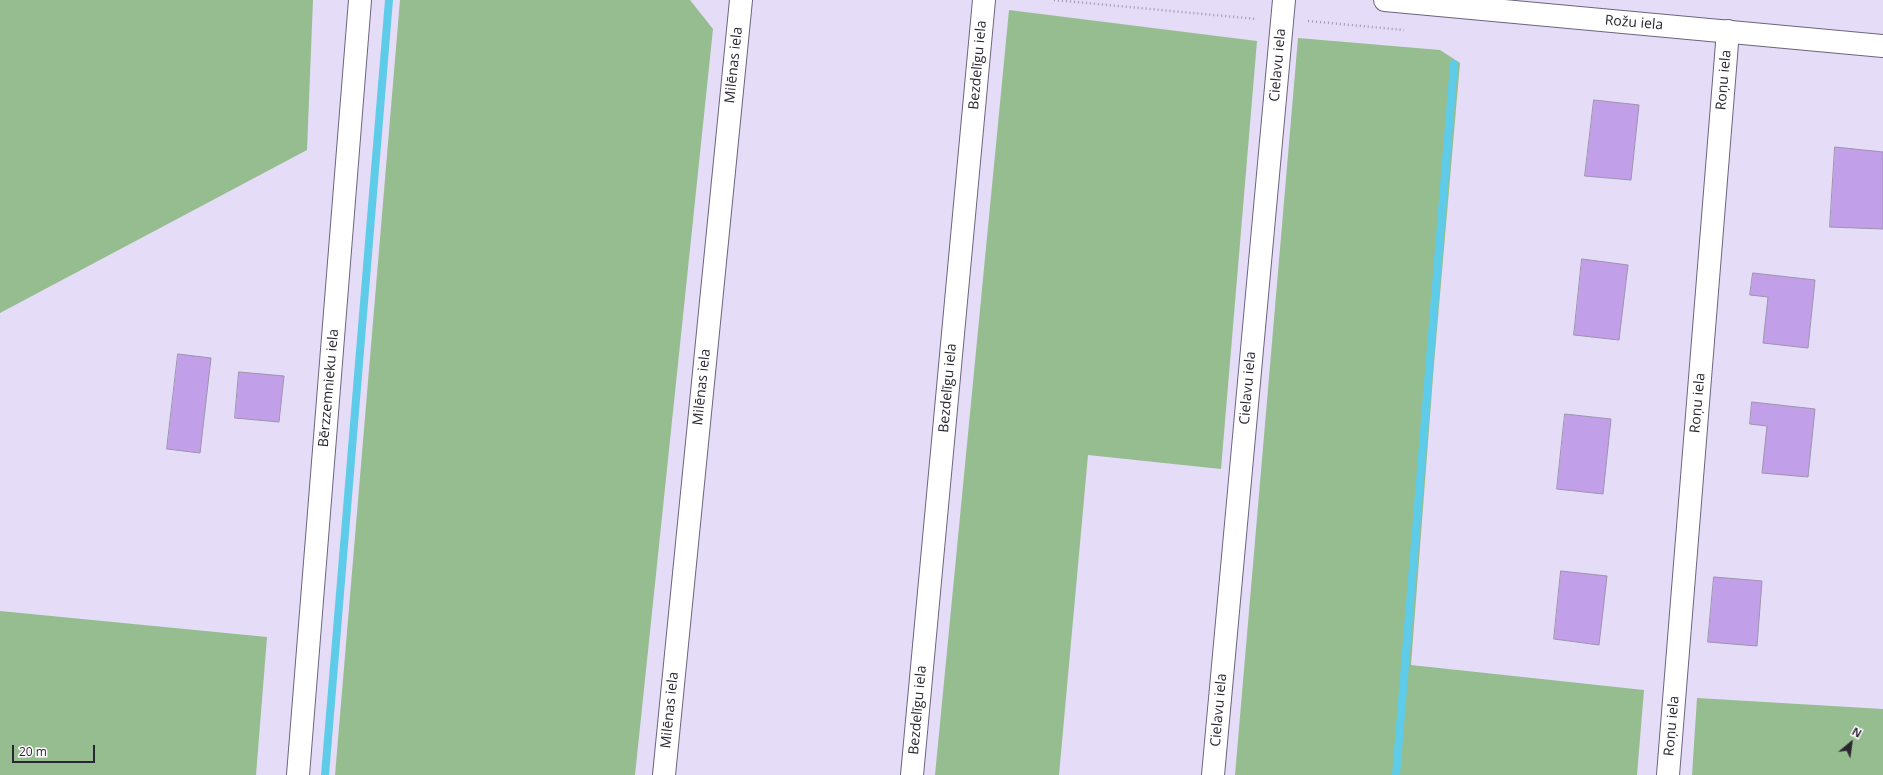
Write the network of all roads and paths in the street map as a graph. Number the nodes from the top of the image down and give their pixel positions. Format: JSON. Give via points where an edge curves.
{"nodes":[{"id":1,"x":360,"y":0,"type":"edge"},
{"id":2,"x":741,"y":0,"type":"edge"},
{"id":3,"x":984,"y":0,"type":"edge"},
{"id":4,"x":1054,"y":0,"type":"edge"},
{"id":5,"x":1386,"y":0,"type":"edge"},
{"id":6,"x":1283,"y":10,"type":"edge"},
{"id":7,"x":1410,"y":30,"type":"dead end"},
{"id":8,"x":1728,"y":31,"type":"junction"},
{"id":9,"x":1883,"y":46,"type":"edge"},
{"id":10,"x":298,"y":775,"type":"edge"},
{"id":11,"x":664,"y":775,"type":"edge"},
{"id":12,"x":912,"y":775,"type":"edge"},
{"id":13,"x":1213,"y":775,"type":"edge"},
{"id":14,"x":1668,"y":775,"type":"edge"}],
"edges":[{"from":1,"to":10,"type":"street","name":"Bērzzemnieku iela"},
{"from":2,"to":11,"type":"street","name":"Milēnas iela"},
{"from":3,"to":12,"type":"street","name":"Bezdelīgu iela"},
{"from":4,"to":6,"type":"path"},
{"from":5,"to":8,"type":"street","name":"Rožu iela"},
{"from":6,"to":7,"type":"path"},
{"from":6,"to":13,"type":"street","name":"Cielavu iela"},
{"from":8,"to":9,"type":"street","name":"Rožu iela"},
{"from":8,"to":14,"type":"street","name":"Roņu iela"}]}
